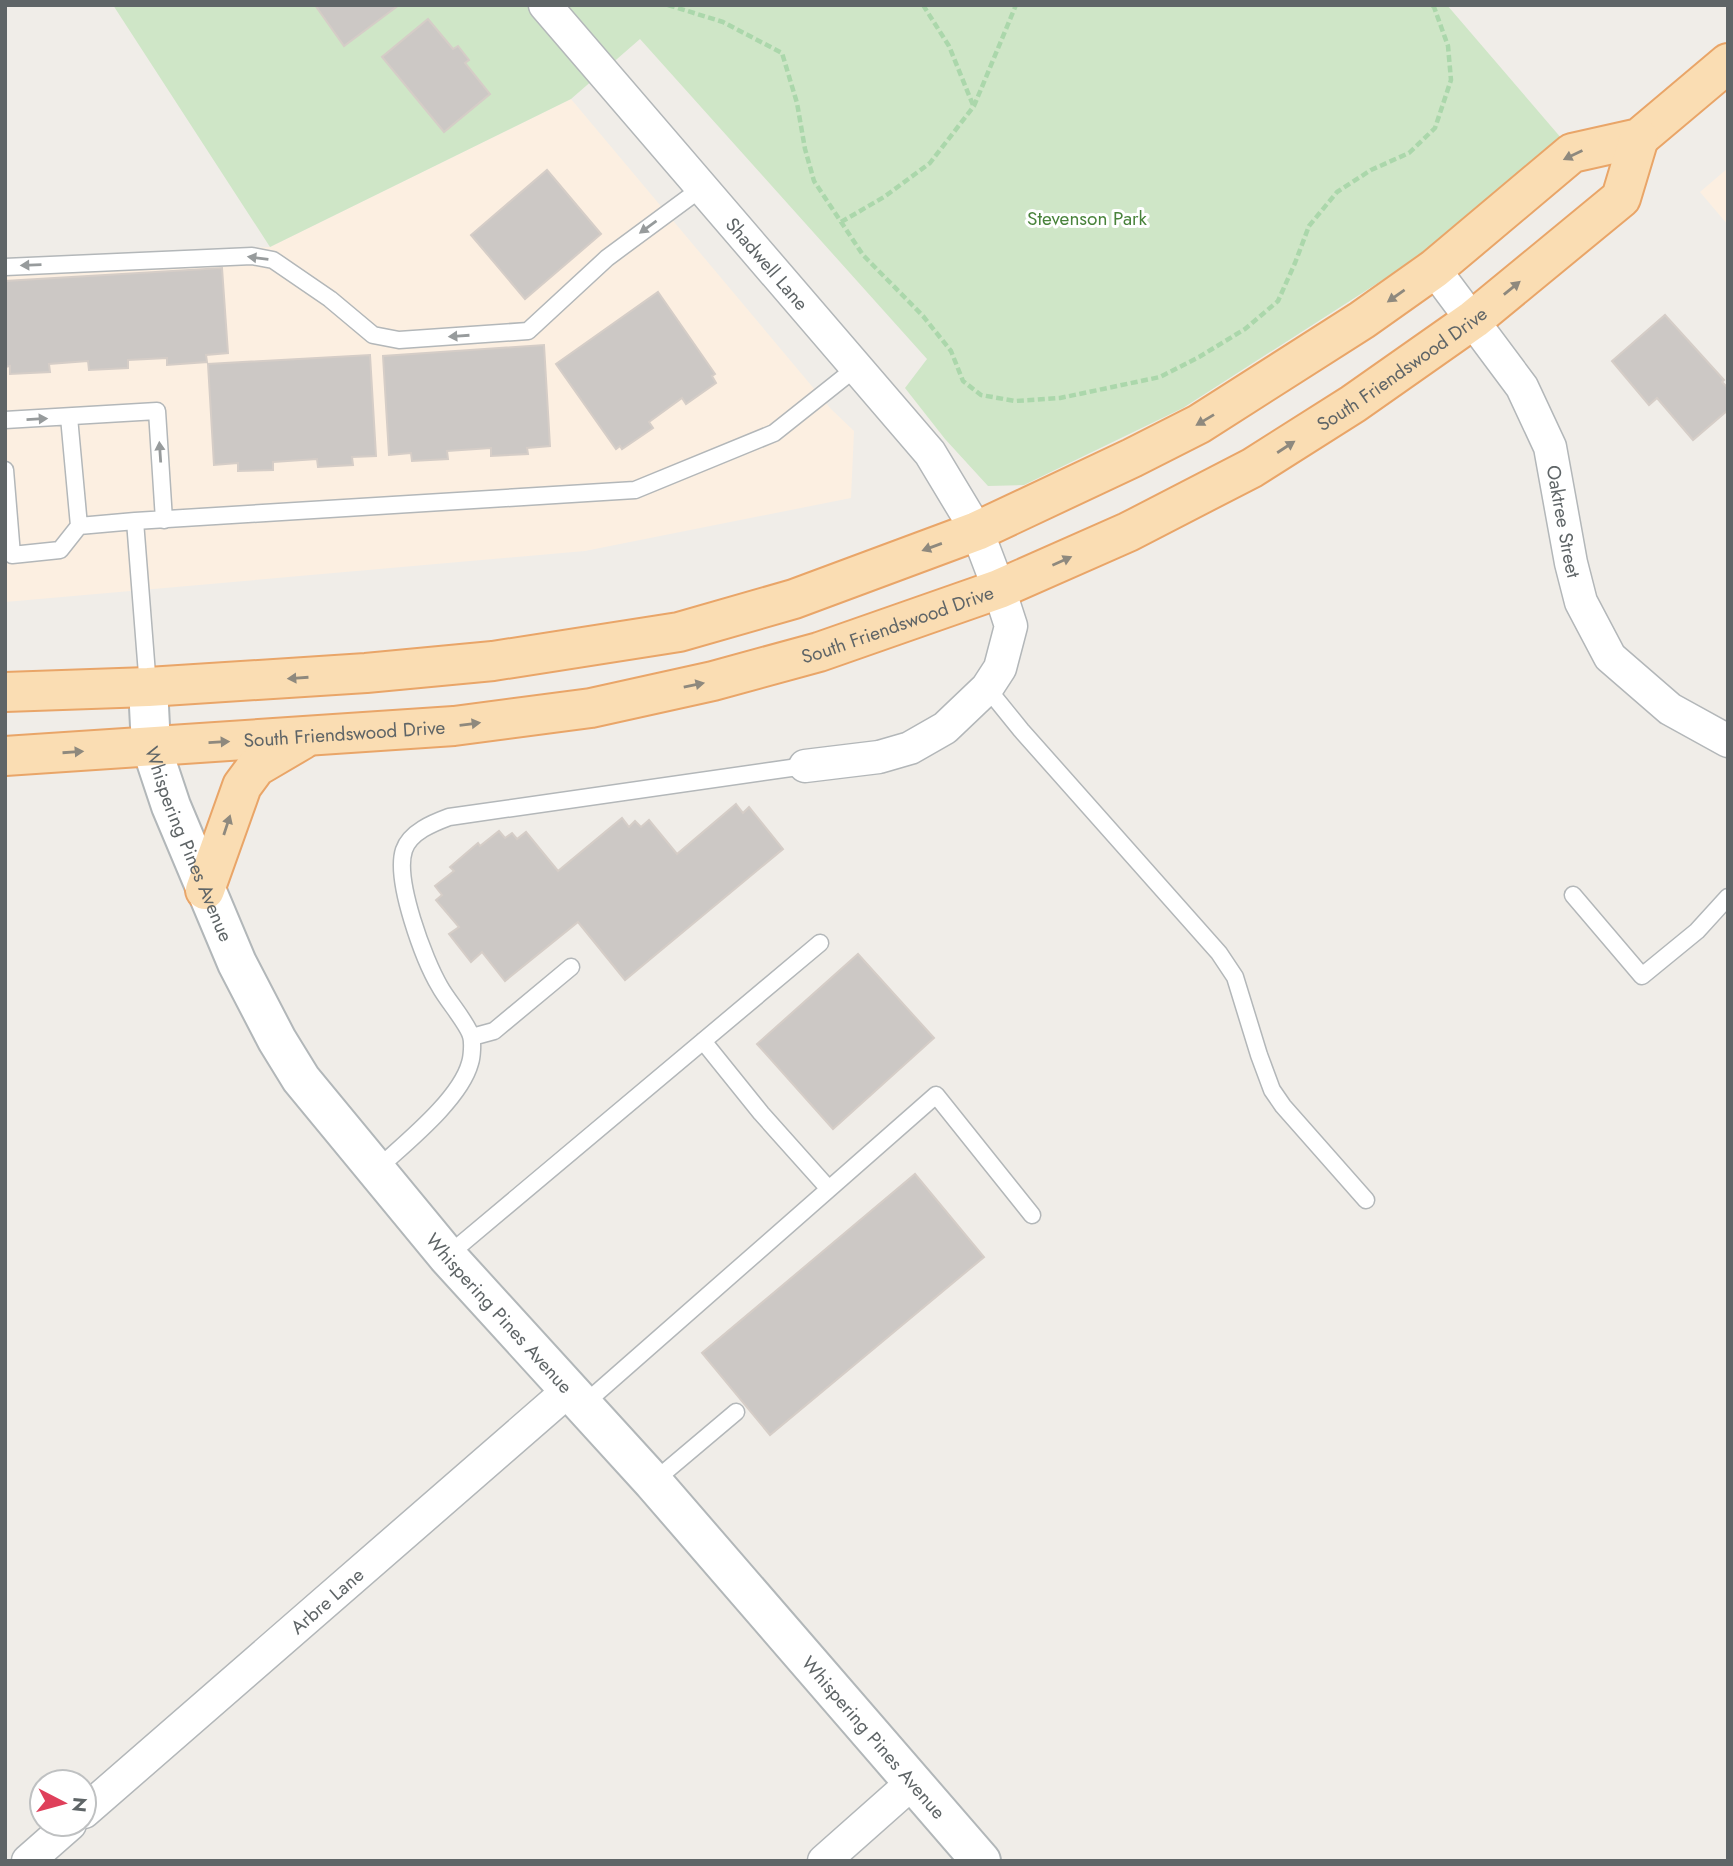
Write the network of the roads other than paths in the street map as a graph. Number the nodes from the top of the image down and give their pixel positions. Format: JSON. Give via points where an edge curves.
{"nodes":[{"id":1,"x":545,"y":5,"type":"edge"},
{"id":2,"x":1728,"y":63,"type":"edge"},
{"id":3,"x":1639,"y":138,"type":"junction"},
{"id":4,"x":703,"y":187,"type":"junction"},
{"id":5,"x":5,"y":267,"type":"edge"},
{"id":6,"x":1434,"y":269,"type":"junction"},
{"id":7,"x":1474,"y":319,"type":"junction"},
{"id":8,"x":856,"y":367,"type":"junction"},
{"id":9,"x":69,"y":417,"type":"junction"},
{"id":10,"x":5,"y":421,"type":"edge"},
{"id":11,"x":5,"y":470,"type":"edge"},
{"id":12,"x":164,"y":520,"type":"junction"},
{"id":13,"x":135,"y":522,"type":"junction"},
{"id":14,"x":79,"y":526,"type":"junction"},
{"id":15,"x":976,"y":531,"type":"junction"},
{"id":16,"x":999,"y":589,"type":"junction"},
{"id":17,"x":148,"y":687,"type":"junction"},
{"id":18,"x":987,"y":688,"type":"junction"},
{"id":19,"x":5,"y":692,"type":"edge"},
{"id":20,"x":308,"y":737,"type":"junction"},
{"id":21,"x":1728,"y":741,"type":"edge"},
{"id":22,"x":151,"y":747,"type":"junction"},
{"id":23,"x":5,"y":756,"type":"edge"},
{"id":24,"x":805,"y":766,"type":"joint"},
{"id":25,"x":205,"y":890,"type":"junction"},
{"id":26,"x":1573,"y":895,"type":"dead end"},
{"id":27,"x":1728,"y":897,"type":"edge"},
{"id":28,"x":820,"y":943,"type":"dead end"},
{"id":29,"x":571,"y":967,"type":"dead end"},
{"id":30,"x":472,"y":1037,"type":"junction"},
{"id":31,"x":703,"y":1041,"type":"junction"},
{"id":32,"x":376,"y":1170,"type":"junction"},
{"id":33,"x":828,"y":1188,"type":"junction"},
{"id":34,"x":1366,"y":1200,"type":"dead end"},
{"id":35,"x":1032,"y":1214,"type":"dead end"},
{"id":36,"x":447,"y":1256,"type":"junction"},
{"id":37,"x":576,"y":1398,"type":"junction"},
{"id":38,"x":736,"y":1412,"type":"dead end"},
{"id":39,"x":653,"y":1482,"type":"junction"},
{"id":40,"x":912,"y":1783,"type":"junction"},
{"id":41,"x":98,"y":1800,"type":"edge"},
{"id":42,"x":54,"y":1838,"type":"edge"},
{"id":43,"x":28,"y":1861,"type":"edge"},
{"id":44,"x":824,"y":1861,"type":"edge"},
{"id":45,"x":981,"y":1861,"type":"edge"}],
"edges":[{"from":1,"to":4,"type":"street","name":"Shadwell Lane"},
{"from":2,"to":3,"type":"main road"},
{"from":3,"to":6,"type":"main road","one_way":true,"via":[[1572,153]]},
{"from":7,"to":3,"type":"main road","name":"South Friendswood Drive","one_way":true,"via":[[1621,198]]},
{"from":4,"to":5,"type":"lane","one_way":true,"via":[[607,258],[528,331],[399,340],[373,335],[273,260],[252,256]]},
{"from":4,"to":8,"type":"street","name":"Shadwell Lane"},
{"from":6,"to":7,"type":"street","name":"Oaktree Street"},
{"from":6,"to":15,"type":"main road","one_way":true,"via":[[1199,424]]},
{"from":16,"to":7,"type":"main road","name":"South Friendswood Drive","one_way":true,"via":[[1252,468]]},
{"from":7,"to":21,"type":"street","name":"Oaktree Street","via":[[1522,387],[1550,447],[1581,602],[1610,657],[1670,709]]},
{"from":8,"to":12,"type":"lane","via":[[774,433],[635,490]]},
{"from":8,"to":15,"type":"street","name":"Shadwell Lane","via":[[930,453]]},
{"from":10,"to":9,"type":"lane","one_way":true},
{"from":12,"to":9,"type":"lane","one_way":true,"via":[[157,411]]},
{"from":9,"to":14,"type":"lane"},
{"from":11,"to":14,"type":"lane","via":[[12,555],[61,550]]},
{"from":12,"to":13,"type":"lane"},
{"from":13,"to":14,"type":"lane"},
{"from":13,"to":17,"type":"lane"},
{"from":15,"to":16,"type":"street","name":"Shadwell Lane"},
{"from":15,"to":17,"type":"main road","one_way":true,"via":[[794,599],[679,632],[493,661]]},
{"from":16,"to":18,"type":"street","name":"Shadwell Lane","via":[[1011,626],[1000,668]]},
{"from":20,"to":16,"type":"main road","name":"South Friendswood Drive","one_way":true,"via":[[454,726],[591,708],[819,652]]},
{"from":17,"to":19,"type":"main road"},
{"from":17,"to":22,"type":"main road","name":"Whispering Pines Avenue"},
{"from":18,"to":24,"type":"street","name":"Shadwell Lane","via":[[945,728],[910,748],[879,757]]},
{"from":18,"to":34,"type":"lane","via":[[1219,953],[1236,977],[1272,1090]]},
{"from":22,"to":20,"type":"main road","name":"South Friendswood Drive","one_way":true},
{"from":25,"to":20,"type":"main road","one_way":true,"via":[[243,785],[256,767]]},
{"from":23,"to":22,"type":"main road","name":"South Friendswood Drive","one_way":true},
{"from":22,"to":25,"type":"main road","name":"Whispering Pines Avenue"},
{"from":24,"to":30,"type":"lane","via":[[450,817],[429,824],[404,848],[405,895],[439,985]]},
{"from":25,"to":32,"type":"main road","name":"Whispering Pines Avenue","via":[[276,1040]]},
{"from":26,"to":27,"type":"lane","via":[[1642,976],[1697,931]]},
{"from":28,"to":31,"type":"lane"},
{"from":29,"to":30,"type":"lane","via":[[494,1031]]},
{"from":30,"to":32,"type":"lane","via":[[470,1063],[460,1084],[421,1129]]},
{"from":31,"to":33,"type":"lane"},
{"from":31,"to":36,"type":"lane"},
{"from":32,"to":36,"type":"main road","name":"Whispering Pines Avenue"},
{"from":33,"to":35,"type":"lane","via":[[936,1096]]},
{"from":33,"to":37,"type":"lane"},
{"from":36,"to":37,"type":"main road","name":"Whispering Pines Avenue"},
{"from":37,"to":39,"type":"main road","name":"Whispering Pines Avenue"},
{"from":37,"to":41,"type":"street","name":"Arbre Lane"},
{"from":38,"to":39,"type":"lane"},
{"from":39,"to":40,"type":"main road","name":"Whispering Pines Avenue"},
{"from":40,"to":44,"type":"street"},
{"from":40,"to":45,"type":"main road","name":"Whispering Pines Avenue"},
{"from":42,"to":43,"type":"street"}]}
